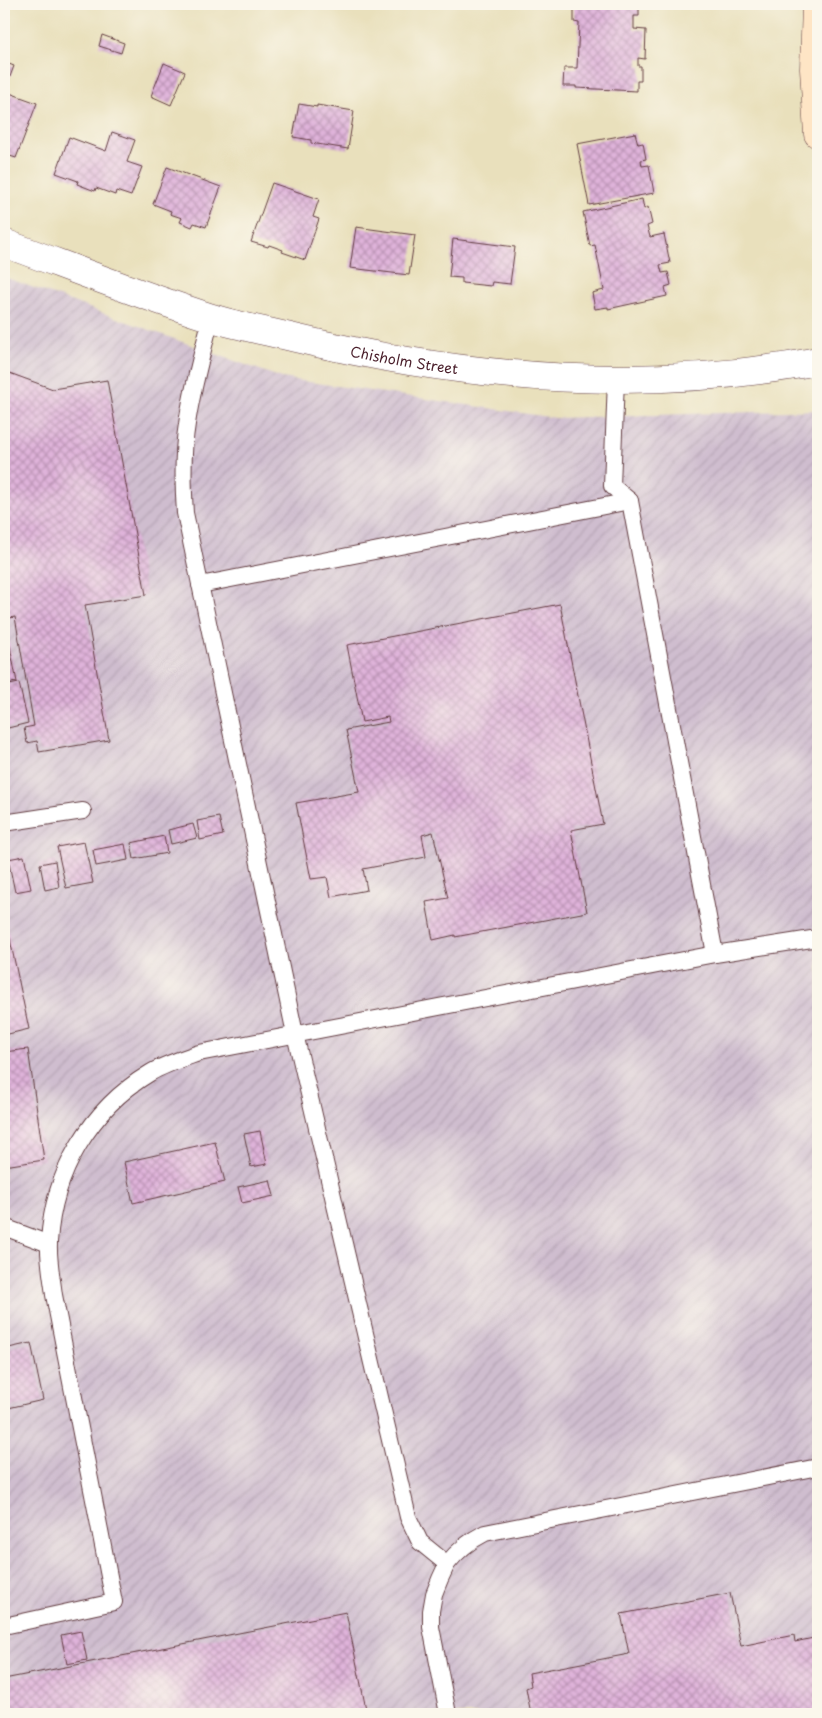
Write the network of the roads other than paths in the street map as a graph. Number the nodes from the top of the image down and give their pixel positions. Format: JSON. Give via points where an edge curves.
{"nodes":[{"id":1,"x":816,"y":4,"type":"edge"},
{"id":2,"x":818,"y":134,"type":"edge"},
{"id":3,"x":4,"y":243,"type":"edge"},
{"id":4,"x":211,"y":317,"type":"junction"},
{"id":5,"x":818,"y":361,"type":"edge"},
{"id":6,"x":616,"y":379,"type":"junction"},
{"id":7,"x":630,"y":501,"type":"junction"},
{"id":8,"x":200,"y":585,"type":"junction"},
{"id":9,"x":83,"y":811,"type":"dead end"},
{"id":10,"x":4,"y":823,"type":"edge"},
{"id":11,"x":818,"y":938,"type":"edge"},
{"id":12,"x":715,"y":954,"type":"junction"},
{"id":13,"x":295,"y":1034,"type":"junction"},
{"id":14,"x":4,"y":1227,"type":"edge"},
{"id":15,"x":49,"y":1244,"type":"junction"},
{"id":16,"x":818,"y":1467,"type":"edge"},
{"id":17,"x":448,"y":1564,"type":"junction"},
{"id":18,"x":4,"y":1626,"type":"edge"},
{"id":19,"x":448,"y":1714,"type":"edge"}],
"edges":[{"from":1,"to":2,"type":"main road","via":[[814,69]]},
{"from":3,"to":4,"type":"street","name":"Chisholm Street"},
{"from":4,"to":6,"type":"street","name":"Chisholm Street","via":[[417,364],[502,374]]},
{"from":4,"to":8,"type":"lane","via":[[187,423],[184,455],[183,490]]},
{"from":5,"to":6,"type":"street","name":"Chisholm Street","via":[[730,374]]},
{"from":6,"to":7,"type":"lane","via":[[612,486]]},
{"from":7,"to":8,"type":"lane"},
{"from":7,"to":12,"type":"lane"},
{"from":8,"to":13,"type":"lane"},
{"from":9,"to":10,"type":"lane"},
{"from":11,"to":12,"type":"lane"},
{"from":12,"to":13,"type":"lane"},
{"from":13,"to":15,"type":"lane","via":[[174,1061],[150,1073],[108,1105],[76,1147],[65,1170],[51,1218]]},
{"from":13,"to":17,"type":"lane","via":[[408,1517],[420,1542]]},
{"from":14,"to":15,"type":"lane"},
{"from":15,"to":18,"type":"lane","via":[[54,1295],[114,1602]]},
{"from":16,"to":17,"type":"lane","via":[[485,1534],[464,1545]]},
{"from":17,"to":19,"type":"lane","via":[[434,1594],[431,1627]]}]}
